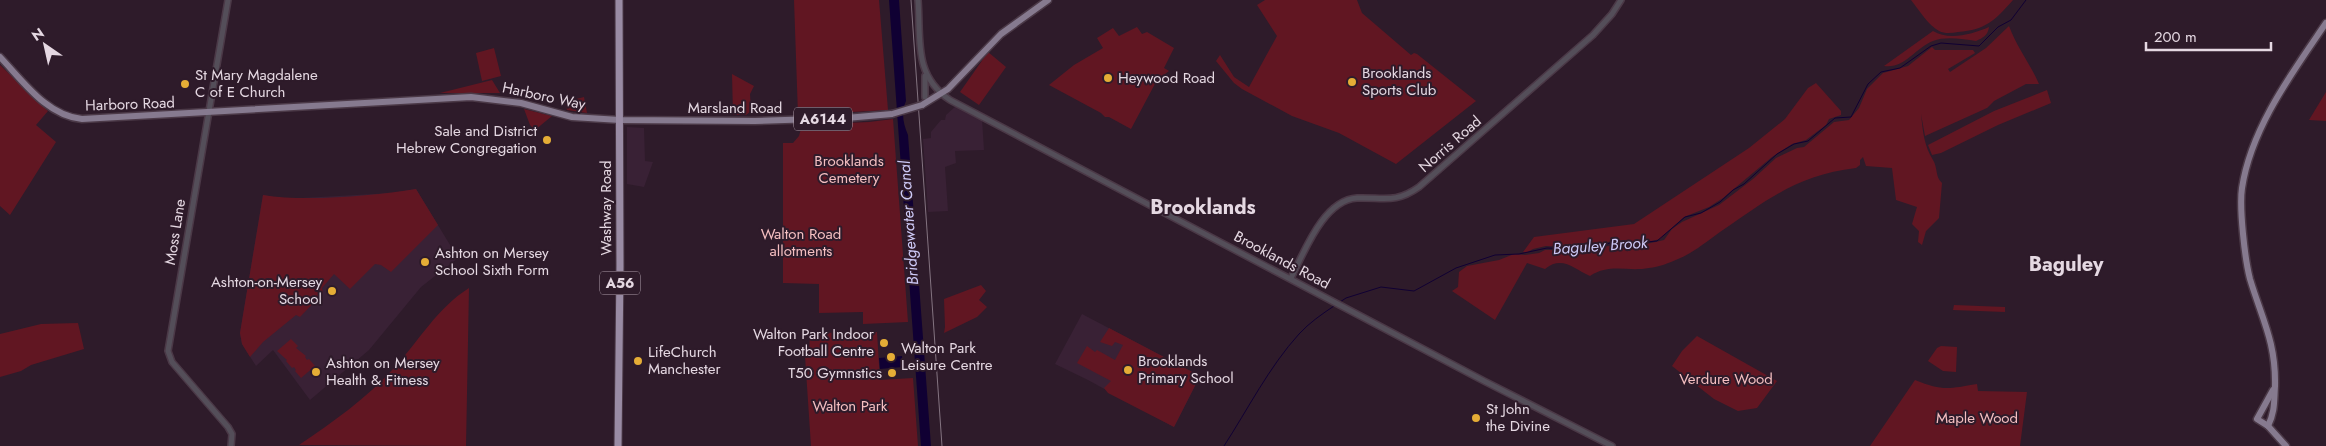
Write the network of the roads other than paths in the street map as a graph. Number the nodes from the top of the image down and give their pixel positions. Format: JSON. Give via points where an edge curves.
{"nodes":[{"id":1,"x":228,"y":0,"type":"edge"},
{"id":2,"x":619,"y":0,"type":"edge"},
{"id":3,"x":918,"y":0,"type":"edge"},
{"id":4,"x":1048,"y":0,"type":"edge"},
{"id":5,"x":1621,"y":0,"type":"edge"},
{"id":6,"x":2326,"y":23,"type":"edge"},
{"id":7,"x":0,"y":57,"type":"edge"},
{"id":8,"x":924,"y":72,"type":"junction"},
{"id":9,"x":942,"y":94,"type":"junction"},
{"id":10,"x":925,"y":98,"type":"joint"},
{"id":11,"x":433,"y":100,"type":"joint"},
{"id":12,"x":922,"y":105,"type":"junction"},
{"id":13,"x":210,"y":113,"type":"junction"},
{"id":14,"x":620,"y":120,"type":"junction"},
{"id":15,"x":1291,"y":278,"type":"junction"},
{"id":16,"x":2275,"y":387,"type":"junction"},
{"id":17,"x":2268,"y":426,"type":"junction"},
{"id":18,"x":231,"y":446,"type":"edge"},
{"id":19,"x":618,"y":446,"type":"edge"},
{"id":20,"x":1612,"y":446,"type":"edge"},
{"id":21,"x":2286,"y":446,"type":"edge"}],
"edges":[{"from":1,"to":13,"type":"street","name":"Moss Lane"},
{"from":2,"to":14,"type":"highway","name":"Washway Road","number":"A56"},
{"from":3,"to":8,"type":"street"},
{"from":4,"to":9,"type":"main road","name":"Marsland Road","number":"A6144","via":[[1001,34]]},
{"from":5,"to":15,"type":"street","name":"Norris Road","via":[[1593,36],[1419,187],[1399,198],[1352,199],[1334,208],[1324,217]]},
{"from":6,"to":16,"type":"main road","via":[[2298,64],[2251,151],[2242,190],[2250,277],[2274,350]]},
{"from":7,"to":13,"type":"main road","name":"Harboro Road","number":"A6144","via":[[45,103],[70,117],[95,119]]},
{"from":8,"to":9,"type":"street"},
{"from":8,"to":10,"type":"street"},
{"from":9,"to":12,"type":"main road","name":"Marsland Road","number":"A6144"},
{"from":9,"to":15,"type":"street","name":"Brooklands Road"},
{"from":10,"to":12,"type":"main road"},
{"from":11,"to":13,"type":"main road","name":"Harboro Road","number":"A6144"},
{"from":11,"to":14,"type":"main road","name":"Harboro Way","number":"A6144","via":[[492,98],[572,117]]},
{"from":12,"to":14,"type":"main road","name":"Marsland Road","number":"A6144","bridge":true,"via":[[892,114],[846,118]]},
{"from":13,"to":18,"type":"street","name":"Moss Lane","via":[[168,354],[228,426],[232,434]]},
{"from":14,"to":19,"type":"highway","name":"Washway Road","number":"A56"},
{"from":15,"to":20,"type":"street","name":"Brooklands Road"},
{"from":16,"to":17,"type":"main road","via":[[2275,408]]},
{"from":16,"to":17,"type":"main road","via":[[2257,419]]},
{"from":17,"to":21,"type":"main road"}]}
